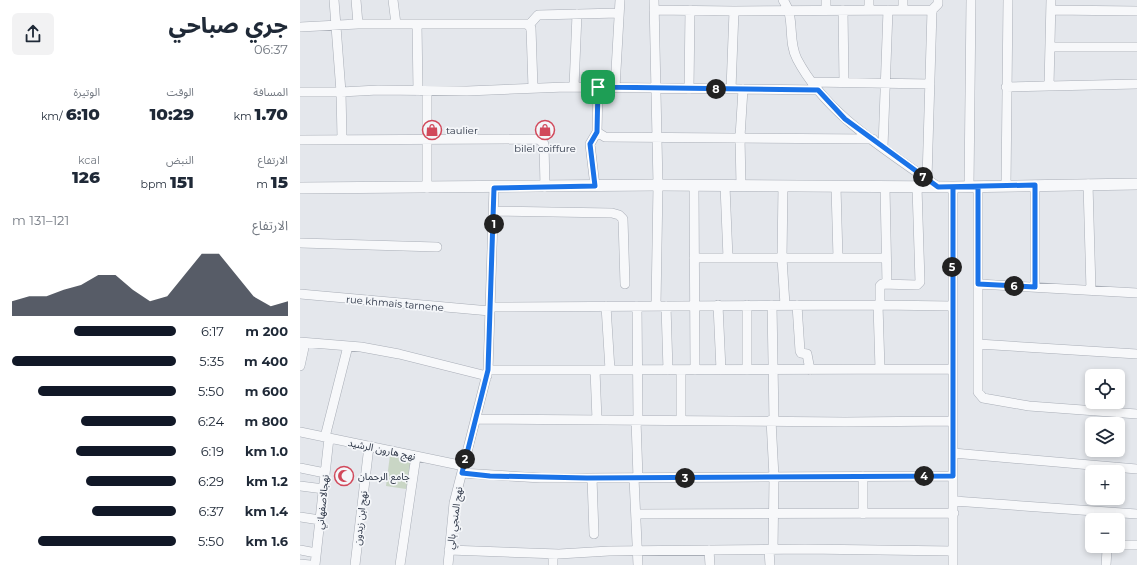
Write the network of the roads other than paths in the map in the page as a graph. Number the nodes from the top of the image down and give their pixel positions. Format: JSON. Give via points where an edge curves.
{"nodes":[{"id":1,"x":334,"y":0,"type":"edge"},
{"id":2,"x":356,"y":0,"type":"edge"},
{"id":3,"x":394,"y":0,"type":"edge"},
{"id":4,"x":620,"y":0,"type":"edge"},
{"id":5,"x":654,"y":0,"type":"edge"},
{"id":6,"x":783,"y":0,"type":"edge"},
{"id":7,"x":791,"y":0,"type":"edge"},
{"id":8,"x":826,"y":0,"type":"edge"},
{"id":9,"x":869,"y":0,"type":"edge"},
{"id":10,"x":903,"y":0,"type":"edge"},
{"id":11,"x":938,"y":0,"type":"edge"},
{"id":12,"x":971,"y":0,"type":"edge"},
{"id":13,"x":1008,"y":0,"type":"edge"},
{"id":14,"x":1051,"y":0,"type":"edge"},
{"id":15,"x":654,"y":10,"type":"junction"},
{"id":16,"x":690,"y":10,"type":"junction"},
{"id":17,"x":826,"y":10,"type":"junction"},
{"id":18,"x":843,"y":10,"type":"junction"},
{"id":19,"x":869,"y":10,"type":"junction"},
{"id":20,"x":888,"y":10,"type":"junction"},
{"id":21,"x":903,"y":10,"type":"junction"},
{"id":22,"x":932,"y":10,"type":"junction"},
{"id":23,"x":1051,"y":10,"type":"junction"},
{"id":24,"x":734,"y":11,"type":"junction"},
{"id":25,"x":790,"y":11,"type":"junction"},
{"id":26,"x":1137,"y":11,"type":"edge"},
{"id":27,"x":619,"y":13,"type":"junction"},
{"id":28,"x":577,"y":14,"type":"junction"},
{"id":29,"x":358,"y":24,"type":"junction"},
{"id":30,"x":396,"y":24,"type":"junction"},
{"id":31,"x":417,"y":24,"type":"junction"},
{"id":32,"x":337,"y":25,"type":"junction"},
{"id":33,"x":529,"y":25,"type":"junction"},
{"id":34,"x":300,"y":27,"type":"edge"},
{"id":35,"x":1050,"y":47,"type":"junction"},
{"id":36,"x":1137,"y":47,"type":"edge"},
{"id":37,"x":812,"y":82,"type":"junction"},
{"id":38,"x":844,"y":82,"type":"junction"},
{"id":39,"x":886,"y":83,"type":"junction"},
{"id":40,"x":930,"y":84,"type":"junction"},
{"id":41,"x":1137,"y":84,"type":"edge"},
{"id":42,"x":1049,"y":86,"type":"junction"},
{"id":43,"x":574,"y":87,"type":"junction"},
{"id":44,"x":598,"y":87,"type":"junction"},
{"id":45,"x":1006,"y":87,"type":"junction"},
{"id":46,"x":533,"y":88,"type":"junction"},
{"id":47,"x":616,"y":88,"type":"junction"},
{"id":48,"x":656,"y":88,"type":"junction"},
{"id":49,"x":689,"y":89,"type":"junction"},
{"id":50,"x":731,"y":89,"type":"junction"},
{"id":51,"x":743,"y":89,"type":"junction"},
{"id":52,"x":818,"y":90,"type":"junction"},
{"id":53,"x":422,"y":91,"type":"junction"},
{"id":54,"x":300,"y":92,"type":"edge"},
{"id":55,"x":341,"y":92,"type":"junction"},
{"id":56,"x":597,"y":132,"type":"junction"},
{"id":57,"x":740,"y":137,"type":"junction"},
{"id":58,"x":342,"y":138,"type":"junction"},
{"id":59,"x":656,"y":138,"type":"junction"},
{"id":60,"x":426,"y":139,"type":"junction"},
{"id":61,"x":873,"y":139,"type":"junction"},
{"id":62,"x":300,"y":140,"type":"edge"},
{"id":63,"x":883,"y":147,"type":"junction"},
{"id":64,"x":927,"y":179,"type":"junction"},
{"id":65,"x":1088,"y":184,"type":"junction"},
{"id":66,"x":1137,"y":184,"type":"edge"},
{"id":67,"x":1035,"y":185,"type":"junction"},
{"id":68,"x":595,"y":186,"type":"junction"},
{"id":69,"x":658,"y":186,"type":"junction"},
{"id":70,"x":694,"y":186,"type":"junction"},
{"id":71,"x":725,"y":186,"type":"junction"},
{"id":72,"x":741,"y":186,"type":"junction"},
{"id":73,"x":783,"y":186,"type":"junction"},
{"id":74,"x":1006,"y":186,"type":"junction"},
{"id":75,"x":545,"y":187,"type":"junction"},
{"id":76,"x":836,"y":187,"type":"junction"},
{"id":77,"x":885,"y":187,"type":"junction"},
{"id":78,"x":917,"y":187,"type":"junction"},
{"id":79,"x":938,"y":187,"type":"junction"},
{"id":80,"x":953,"y":187,"type":"junction"},
{"id":81,"x":973,"y":187,"type":"junction"},
{"id":82,"x":300,"y":188,"type":"edge"},
{"id":83,"x":426,"y":188,"type":"junction"},
{"id":84,"x":494,"y":188,"type":"junction"},
{"id":85,"x":494,"y":211,"type":"junction"},
{"id":86,"x":300,"y":244,"type":"edge"},
{"id":87,"x":437,"y":247,"type":"dead end"},
{"id":88,"x":694,"y":258,"type":"junction"},
{"id":89,"x":728,"y":258,"type":"junction"},
{"id":90,"x":782,"y":258,"type":"junction"},
{"id":91,"x":838,"y":258,"type":"junction"},
{"id":92,"x":886,"y":258,"type":"junction"},
{"id":93,"x":625,"y":284,"type":"dead end"},
{"id":94,"x":887,"y":284,"type":"junction"},
{"id":95,"x":978,"y":284,"type":"junction"},
{"id":96,"x":1035,"y":287,"type":"junction"},
{"id":97,"x":1091,"y":290,"type":"junction"},
{"id":98,"x":1137,"y":293,"type":"edge"},
{"id":99,"x":300,"y":294,"type":"edge"},
{"id":100,"x":694,"y":305,"type":"junction"},
{"id":101,"x":718,"y":305,"type":"junction"},
{"id":102,"x":747,"y":305,"type":"junction"},
{"id":103,"x":772,"y":305,"type":"junction"},
{"id":104,"x":785,"y":305,"type":"junction"},
{"id":105,"x":797,"y":305,"type":"junction"},
{"id":106,"x":879,"y":305,"type":"junction"},
{"id":107,"x":606,"y":306,"type":"junction"},
{"id":108,"x":637,"y":306,"type":"junction"},
{"id":109,"x":661,"y":306,"type":"junction"},
{"id":110,"x":952,"y":306,"type":"junction"},
{"id":111,"x":490,"y":309,"type":"junction"},
{"id":112,"x":303,"y":342,"type":"edge"},
{"id":113,"x":978,"y":344,"type":"junction"},
{"id":114,"x":348,"y":346,"type":"junction"},
{"id":115,"x":1137,"y":354,"type":"edge"},
{"id":116,"x":300,"y":366,"type":"edge"},
{"id":117,"x":880,"y":369,"type":"junction"},
{"id":118,"x":952,"y":369,"type":"junction"},
{"id":119,"x":595,"y":370,"type":"junction"},
{"id":120,"x":610,"y":370,"type":"junction"},
{"id":121,"x":638,"y":370,"type":"junction"},
{"id":122,"x":668,"y":370,"type":"junction"},
{"id":123,"x":680,"y":370,"type":"junction"},
{"id":124,"x":695,"y":370,"type":"junction"},
{"id":125,"x":721,"y":370,"type":"junction"},
{"id":126,"x":747,"y":370,"type":"junction"},
{"id":127,"x":774,"y":370,"type":"junction"},
{"id":128,"x":810,"y":370,"type":"junction"},
{"id":129,"x":488,"y":373,"type":"junction"},
{"id":130,"x":1137,"y":414,"type":"edge"},
{"id":131,"x":476,"y":418,"type":"junction"},
{"id":132,"x":597,"y":420,"type":"junction"},
{"id":133,"x":637,"y":420,"type":"junction"},
{"id":134,"x":681,"y":420,"type":"junction"},
{"id":135,"x":773,"y":420,"type":"junction"},
{"id":136,"x":952,"y":421,"type":"junction"},
{"id":137,"x":300,"y":432,"type":"edge"},
{"id":138,"x":327,"y":438,"type":"junction"},
{"id":139,"x":369,"y":446,"type":"junction"},
{"id":140,"x":953,"y":453,"type":"junction"},
{"id":141,"x":416,"y":456,"type":"junction"},
{"id":142,"x":300,"y":468,"type":"edge"},
{"id":143,"x":1137,"y":469,"type":"edge"},
{"id":144,"x":463,"y":470,"type":"junction"},
{"id":145,"x":326,"y":473,"type":"junction"},
{"id":146,"x":863,"y":476,"type":"junction"},
{"id":147,"x":953,"y":476,"type":"junction"},
{"id":148,"x":774,"y":477,"type":"junction"},
{"id":149,"x":592,"y":478,"type":"junction"},
{"id":150,"x":636,"y":478,"type":"junction"},
{"id":151,"x":300,"y":486,"type":"edge"},
{"id":152,"x":324,"y":489,"type":"junction"},
{"id":153,"x":954,"y":501,"type":"junction"},
{"id":154,"x":954,"y":513,"type":"junction"},
{"id":155,"x":637,"y":514,"type":"junction"},
{"id":156,"x":773,"y":514,"type":"junction"},
{"id":157,"x":863,"y":514,"type":"junction"},
{"id":158,"x":1137,"y":514,"type":"edge"},
{"id":159,"x":300,"y":517,"type":"edge"},
{"id":160,"x":320,"y":520,"type":"junction"},
{"id":161,"x":594,"y":534,"type":"dead end"},
{"id":162,"x":1125,"y":545,"type":"edge"},
{"id":163,"x":1137,"y":545,"type":"edge"},
{"id":164,"x":300,"y":550,"type":"edge"},
{"id":165,"x":449,"y":550,"type":"junction"},
{"id":166,"x":709,"y":550,"type":"junction"},
{"id":167,"x":771,"y":550,"type":"junction"},
{"id":168,"x":638,"y":551,"type":"junction"},
{"id":169,"x":954,"y":551,"type":"junction"},
{"id":170,"x":316,"y":553,"type":"junction"},
{"id":171,"x":1107,"y":553,"type":"edge"},
{"id":172,"x":553,"y":554,"type":"junction"},
{"id":173,"x":300,"y":564,"type":"edge"},
{"id":174,"x":310,"y":565,"type":"edge"},
{"id":175,"x":315,"y":565,"type":"edge"},
{"id":176,"x":355,"y":565,"type":"edge"},
{"id":177,"x":400,"y":565,"type":"edge"},
{"id":178,"x":448,"y":565,"type":"edge"},
{"id":179,"x":553,"y":565,"type":"edge"},
{"id":180,"x":638,"y":565,"type":"edge"},
{"id":181,"x":710,"y":565,"type":"edge"},
{"id":182,"x":770,"y":565,"type":"edge"},
{"id":183,"x":953,"y":565,"type":"edge"},
{"id":184,"x":1106,"y":565,"type":"edge"}],
"edges":[{"from":1,"to":32,"type":"street"},
{"from":2,"to":29,"type":"street"},
{"from":3,"to":30,"type":"street"},
{"from":4,"to":27,"type":"street"},
{"from":5,"to":15,"type":"street"},
{"from":6,"to":25,"type":"street"},
{"from":7,"to":25,"type":"street"},
{"from":8,"to":17,"type":"street"},
{"from":9,"to":19,"type":"street"},
{"from":10,"to":21,"type":"street"},
{"from":11,"to":22,"type":"street","via":[[938,4]]},
{"from":12,"to":81,"type":"street"},
{"from":13,"to":45,"type":"street"},
{"from":14,"to":23,"type":"street"},
{"from":15,"to":16,"type":"street"},
{"from":15,"to":48,"type":"street"},
{"from":16,"to":24,"type":"street"},
{"from":16,"to":49,"type":"street"},
{"from":17,"to":18,"type":"street"},
{"from":17,"to":25,"type":"street"},
{"from":18,"to":19,"type":"street"},
{"from":18,"to":38,"type":"street"},
{"from":19,"to":20,"type":"street"},
{"from":20,"to":21,"type":"street"},
{"from":20,"to":39,"type":"street"},
{"from":21,"to":22,"type":"street"},
{"from":22,"to":40,"type":"street"},
{"from":23,"to":26,"type":"street"},
{"from":23,"to":35,"type":"street"},
{"from":24,"to":25,"type":"street"},
{"from":24,"to":50,"type":"street"},
{"from":25,"to":37,"type":"street","via":[[793,50]]},
{"from":27,"to":28,"type":"street"},
{"from":27,"to":47,"type":"street"},
{"from":28,"to":33,"type":"street","via":[[538,15]]},
{"from":28,"to":43,"type":"street"},
{"from":29,"to":30,"type":"street"},
{"from":29,"to":32,"type":"street"},
{"from":30,"to":31,"type":"street"},
{"from":31,"to":33,"type":"street"},
{"from":31,"to":53,"type":"street"},
{"from":32,"to":34,"type":"street"},
{"from":32,"to":55,"type":"street"},
{"from":33,"to":46,"type":"street","via":[[532,39]]},
{"from":35,"to":36,"type":"street"},
{"from":35,"to":42,"type":"street"},
{"from":37,"to":38,"type":"street"},
{"from":37,"to":52,"type":"street"},
{"from":38,"to":39,"type":"street"},
{"from":39,"to":40,"type":"street"},
{"from":39,"to":63,"type":"street"},
{"from":40,"to":64,"type":"street"},
{"from":41,"to":42,"type":"street"},
{"from":42,"to":45,"type":"street"},
{"from":43,"to":44,"type":"street"},
{"from":43,"to":46,"type":"street"},
{"from":44,"to":47,"type":"street"},
{"from":44,"to":56,"type":"street"},
{"from":45,"to":74,"type":"street"},
{"from":46,"to":53,"type":"street"},
{"from":47,"to":48,"type":"street"},
{"from":48,"to":49,"type":"street"},
{"from":48,"to":59,"type":"street"},
{"from":49,"to":50,"type":"street"},
{"from":50,"to":51,"type":"street"},
{"from":51,"to":52,"type":"street"},
{"from":51,"to":57,"type":"street"},
{"from":52,"to":61,"type":"street","via":[[845,119]]},
{"from":53,"to":55,"type":"street"},
{"from":53,"to":60,"type":"street"},
{"from":54,"to":55,"type":"street"},
{"from":55,"to":58,"type":"street"},
{"from":56,"to":59,"type":"street","via":[[605,137]]},
{"from":56,"to":68,"type":"street","via":[[590,144]]},
{"from":57,"to":59,"type":"street"},
{"from":57,"to":61,"type":"street"},
{"from":57,"to":72,"type":"street"},
{"from":58,"to":60,"type":"street"},
{"from":58,"to":62,"type":"street"},
{"from":59,"to":69,"type":"street"},
{"from":60,"to":75,"type":"street","via":[[539,139],[544,144]]},
{"from":60,"to":83,"type":"street"},
{"from":61,"to":63,"type":"street"},
{"from":63,"to":64,"type":"street"},
{"from":64,"to":79,"type":"street"},
{"from":65,"to":66,"type":"street"},
{"from":65,"to":67,"type":"street"},
{"from":65,"to":97,"type":"street"},
{"from":67,"to":74,"type":"street"},
{"from":67,"to":96,"type":"street"},
{"from":68,"to":69,"type":"street"},
{"from":68,"to":75,"type":"street"},
{"from":69,"to":70,"type":"street"},
{"from":69,"to":109,"type":"street"},
{"from":70,"to":71,"type":"street"},
{"from":70,"to":88,"type":"street"},
{"from":71,"to":72,"type":"street"},
{"from":71,"to":89,"type":"street"},
{"from":72,"to":73,"type":"street"},
{"from":73,"to":76,"type":"street"},
{"from":73,"to":90,"type":"street"},
{"from":74,"to":81,"type":"street"},
{"from":75,"to":84,"type":"street"},
{"from":76,"to":77,"type":"street"},
{"from":76,"to":91,"type":"street"},
{"from":77,"to":78,"type":"street"},
{"from":77,"to":92,"type":"street"},
{"from":78,"to":79,"type":"street"},
{"from":78,"to":94,"type":"street","via":[[920,282],[917,286]]},
{"from":79,"to":80,"type":"street"},
{"from":80,"to":81,"type":"street"},
{"from":80,"to":110,"type":"street"},
{"from":81,"to":95,"type":"street"},
{"from":82,"to":83,"type":"street"},
{"from":83,"to":84,"type":"street"},
{"from":84,"to":85,"type":"street","name":"نهج المنجي بالي"},
{"from":85,"to":93,"type":"street","via":[[619,215],[623,219]]},
{"from":85,"to":111,"type":"street","name":"نهج المنجي بالي"},
{"from":86,"to":87,"type":"street"},
{"from":88,"to":89,"type":"street"},
{"from":88,"to":100,"type":"street"},
{"from":89,"to":90,"type":"street"},
{"from":90,"to":91,"type":"street"},
{"from":90,"to":104,"type":"street"},
{"from":91,"to":92,"type":"street"},
{"from":92,"to":94,"type":"street"},
{"from":94,"to":106,"type":"street","via":[[880,286]]},
{"from":95,"to":96,"type":"street"},
{"from":95,"to":113,"type":"street"},
{"from":96,"to":97,"type":"street"},
{"from":97,"to":98,"type":"street"},
{"from":99,"to":111,"type":"street","name":"rue khmais tarnene"},
{"from":100,"to":101,"type":"street","name":"rue khmais tarnene"},
{"from":100,"to":109,"type":"street","name":"rue khmais tarnene"},
{"from":100,"to":124,"type":"street"},
{"from":101,"to":102,"type":"street","name":"rue khmais tarnene"},
{"from":101,"to":125,"type":"street"},
{"from":102,"to":103,"type":"street","name":"rue khmais tarnene"},
{"from":102,"to":126,"type":"street"},
{"from":103,"to":104,"type":"street","name":"rue khmais tarnene"},
{"from":103,"to":127,"type":"street"},
{"from":104,"to":105,"type":"street","name":"rue khmais tarnene"},
{"from":105,"to":106,"type":"street","name":"rue khmais tarnene"},
{"from":105,"to":128,"type":"street","via":[[800,351],[808,356]]},
{"from":106,"to":110,"type":"street","name":"rue khmais tarnene"},
{"from":106,"to":117,"type":"street"},
{"from":107,"to":108,"type":"street","name":"rue khmais tarnene"},
{"from":107,"to":111,"type":"street","name":"rue khmais tarnene"},
{"from":107,"to":120,"type":"street"},
{"from":108,"to":109,"type":"street","name":"rue khmais tarnene"},
{"from":108,"to":121,"type":"street"},
{"from":109,"to":122,"type":"street"},
{"from":110,"to":118,"type":"street"},
{"from":111,"to":129,"type":"street","name":"نهج المنجي بالي"},
{"from":112,"to":114,"type":"street"},
{"from":112,"to":116,"type":"street"},
{"from":113,"to":115,"type":"street"},
{"from":113,"to":130,"type":"street","via":[[978,392],[983,398],[1029,406]]},
{"from":114,"to":129,"type":"street"},
{"from":114,"to":138,"type":"street","name":"نهجالاصفهاني"},
{"from":117,"to":118,"type":"street"},
{"from":117,"to":128,"type":"street"},
{"from":118,"to":136,"type":"street"},
{"from":119,"to":120,"type":"street"},
{"from":119,"to":129,"type":"street"},
{"from":119,"to":132,"type":"street"},
{"from":120,"to":121,"type":"street"},
{"from":121,"to":122,"type":"street"},
{"from":121,"to":133,"type":"street"},
{"from":122,"to":123,"type":"street"},
{"from":123,"to":124,"type":"street"},
{"from":123,"to":134,"type":"street"},
{"from":124,"to":125,"type":"street"},
{"from":125,"to":126,"type":"street"},
{"from":126,"to":127,"type":"street"},
{"from":127,"to":128,"type":"street"},
{"from":127,"to":135,"type":"street"},
{"from":129,"to":131,"type":"street","name":"نهج المنجي بالي"},
{"from":131,"to":132,"type":"street"},
{"from":131,"to":144,"type":"street","name":"نهج المنجي بالي"},
{"from":132,"to":133,"type":"street"},
{"from":133,"to":134,"type":"street"},
{"from":133,"to":150,"type":"street"},
{"from":134,"to":135,"type":"street"},
{"from":135,"to":136,"type":"street"},
{"from":135,"to":148,"type":"street"},
{"from":136,"to":140,"type":"street"},
{"from":137,"to":138,"type":"street","name":"نهج هارون الرشيد"},
{"from":138,"to":139,"type":"street","name":"نهج هارون الرشيد"},
{"from":138,"to":145,"type":"street","name":"نهجالاصفهاني"},
{"from":139,"to":141,"type":"street","name":"نهج هارون الرشيد"},
{"from":139,"to":176,"type":"street","name":"نهج ابن زيدون"},
{"from":140,"to":143,"type":"street"},
{"from":140,"to":147,"type":"street"},
{"from":141,"to":144,"type":"street","name":"نهج هارون الرشيد"},
{"from":141,"to":177,"type":"street"},
{"from":142,"to":145,"type":"street"},
{"from":144,"to":149,"type":"street","name":"نهج هارون الرشيد","via":[[541,478]]},
{"from":144,"to":165,"type":"street","name":"نهج المنجي بالي","via":[[454,503]]},
{"from":145,"to":152,"type":"street","name":"نهجالاصفهاني"},
{"from":146,"to":147,"type":"street","name":"نهج هارون الرشيد"},
{"from":146,"to":148,"type":"street","name":"نهج هارون الرشيد"},
{"from":146,"to":157,"type":"street"},
{"from":147,"to":153,"type":"street"},
{"from":148,"to":150,"type":"street","name":"نهج هارون الرشيد"},
{"from":148,"to":156,"type":"street"},
{"from":149,"to":150,"type":"street","name":"نهج هارون الرشيد"},
{"from":149,"to":161,"type":"street"},
{"from":150,"to":155,"type":"street"},
{"from":151,"to":152,"type":"street"},
{"from":152,"to":160,"type":"street","name":"نهجالاصفهاني"},
{"from":153,"to":154,"type":"street"},
{"from":153,"to":158,"type":"street"},
{"from":154,"to":157,"type":"street"},
{"from":154,"to":169,"type":"street"},
{"from":155,"to":156,"type":"street"},
{"from":155,"to":168,"type":"street"},
{"from":156,"to":157,"type":"street"},
{"from":156,"to":167,"type":"street"},
{"from":159,"to":160,"type":"street"},
{"from":160,"to":170,"type":"street","name":"نهجالاصفهاني"},
{"from":162,"to":163,"type":"street"},
{"from":164,"to":170,"type":"street"},
{"from":165,"to":172,"type":"street"},
{"from":165,"to":178,"type":"street","name":"نهج المنجي بالي"},
{"from":166,"to":167,"type":"street"},
{"from":166,"to":168,"type":"street"},
{"from":166,"to":181,"type":"street"},
{"from":167,"to":169,"type":"street"},
{"from":167,"to":182,"type":"street"},
{"from":168,"to":172,"type":"street"},
{"from":168,"to":180,"type":"street"},
{"from":169,"to":183,"type":"street"},
{"from":170,"to":175,"type":"street","name":"نهجالاصفهاني"},
{"from":171,"to":184,"type":"street"},
{"from":172,"to":179,"type":"street"},
{"from":173,"to":174,"type":"street"}]}
